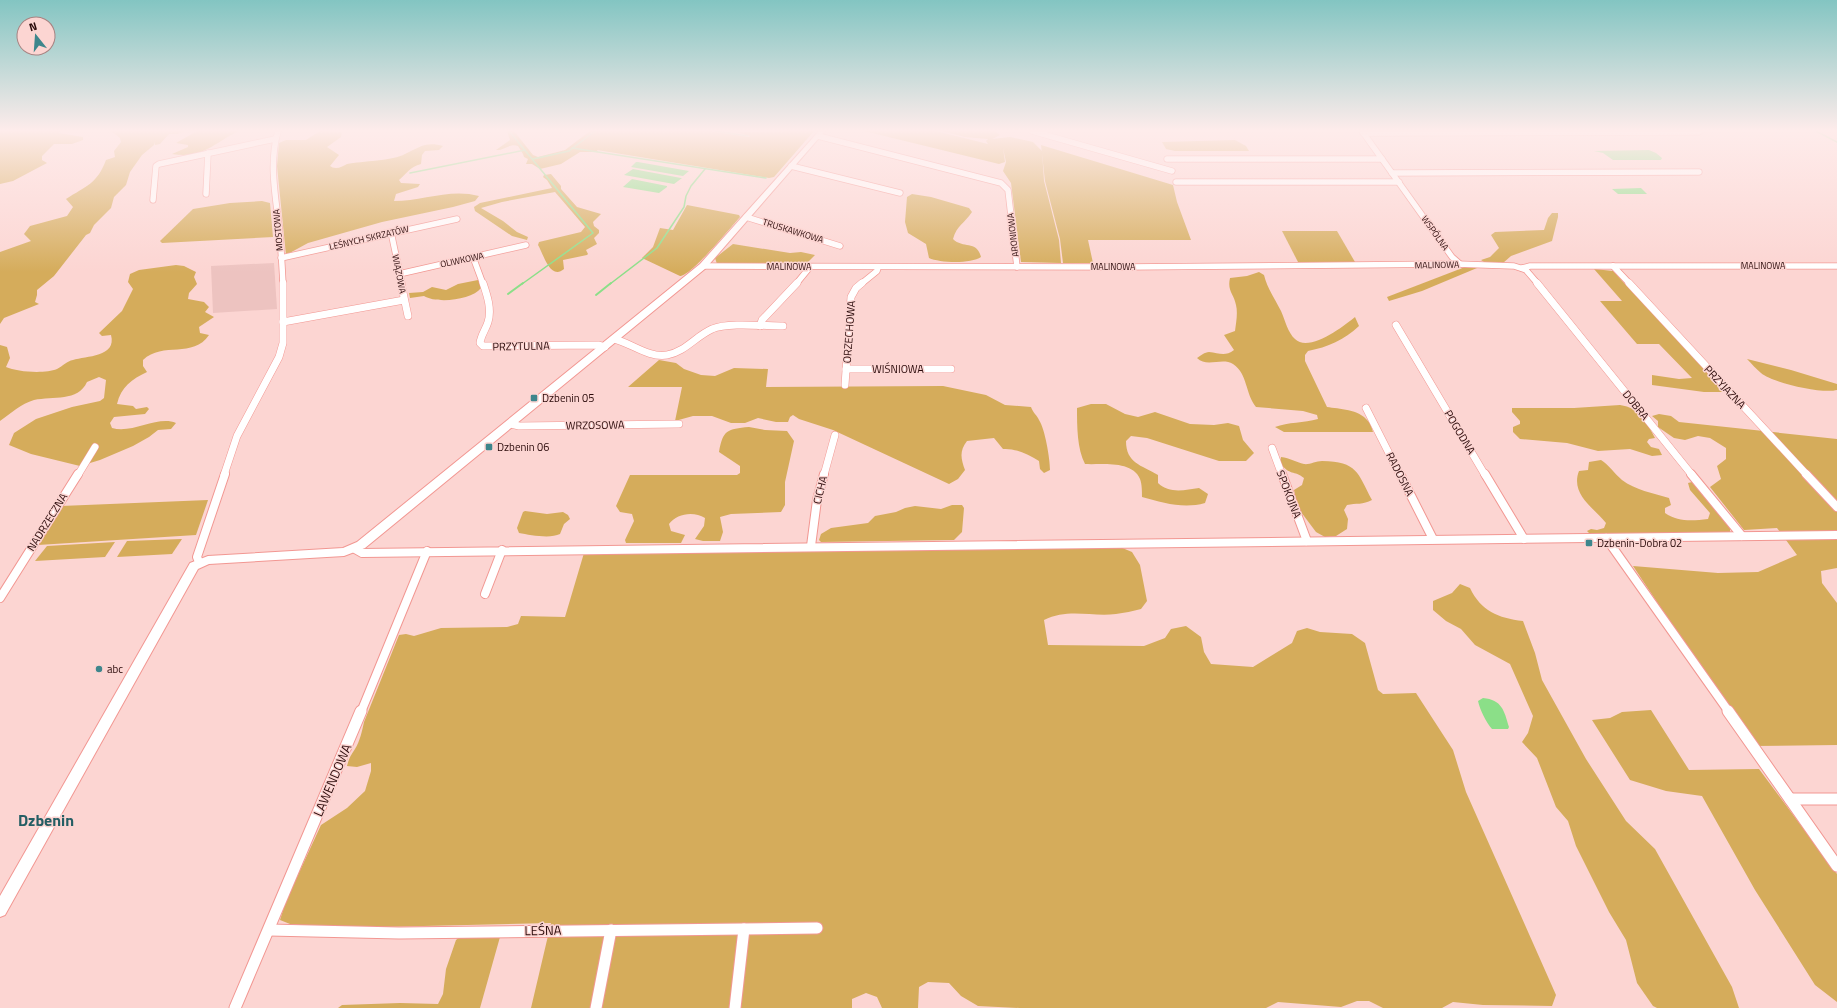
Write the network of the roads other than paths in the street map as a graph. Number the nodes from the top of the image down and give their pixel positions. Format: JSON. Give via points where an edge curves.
{"nodes":[{"id":1,"x":156,"y":178,"type":"edge"},
{"id":2,"x":207,"y":178,"type":"edge"},
{"id":3,"x":273,"y":178,"type":"edge"},
{"id":4,"x":780,"y":178,"type":"edge"},
{"id":5,"x":840,"y":178,"type":"edge"},
{"id":6,"x":983,"y":178,"type":"edge"},
{"id":7,"x":1396,"y":178,"type":"edge"},
{"id":8,"x":1176,"y":182,"type":"dead end"},
{"id":9,"x":1399,"y":182,"type":"junction"},
{"id":10,"x":900,"y":193,"type":"dead end"},
{"id":11,"x":206,"y":194,"type":"dead end"},
{"id":12,"x":153,"y":200,"type":"dead end"},
{"id":13,"x":746,"y":217,"type":"junction"},
{"id":14,"x":457,"y":219,"type":"dead end"},
{"id":15,"x":391,"y":232,"type":"junction"},
{"id":16,"x":526,"y":245,"type":"dead end"},
{"id":17,"x":840,"y":246,"type":"dead end"},
{"id":18,"x":281,"y":258,"type":"junction"},
{"id":19,"x":473,"y":258,"type":"junction"},
{"id":20,"x":1460,"y":264,"type":"junction"},
{"id":21,"x":703,"y":266,"type":"junction"},
{"id":22,"x":1612,"y":266,"type":"junction"},
{"id":23,"x":1837,"y":266,"type":"edge"},
{"id":24,"x":810,"y":267,"type":"junction"},
{"id":25,"x":878,"y":267,"type":"junction"},
{"id":26,"x":1017,"y":267,"type":"junction"},
{"id":27,"x":1522,"y":268,"type":"junction"},
{"id":28,"x":399,"y":274,"type":"junction"},
{"id":29,"x":404,"y":300,"type":"junction"},
{"id":30,"x":408,"y":316,"type":"dead end"},
{"id":31,"x":283,"y":322,"type":"junction"},
{"id":32,"x":1396,"y":325,"type":"dead end"},
{"id":33,"x":760,"y":326,"type":"junction"},
{"id":34,"x":783,"y":326,"type":"dead end"},
{"id":35,"x":614,"y":339,"type":"junction"},
{"id":36,"x":605,"y":347,"type":"junction"},
{"id":37,"x":846,"y":369,"type":"junction"},
{"id":38,"x":951,"y":369,"type":"dead end"},
{"id":39,"x":845,"y":385,"type":"dead end"},
{"id":40,"x":1366,"y":408,"type":"dead end"},
{"id":41,"x":511,"y":424,"type":"junction"},
{"id":42,"x":679,"y":424,"type":"dead end"},
{"id":43,"x":835,"y":436,"type":"dead end"},
{"id":44,"x":95,"y":446,"type":"dead end"},
{"id":45,"x":1272,"y":448,"type":"dead end"},
{"id":46,"x":1837,"y":508,"type":"edge"},
{"id":47,"x":1837,"y":535,"type":"edge"},
{"id":48,"x":1742,"y":536,"type":"junction"},
{"id":49,"x":1606,"y":538,"type":"junction"},
{"id":50,"x":1434,"y":539,"type":"junction"},
{"id":51,"x":1524,"y":539,"type":"junction"},
{"id":52,"x":1306,"y":540,"type":"junction"},
{"id":53,"x":811,"y":546,"type":"junction"},
{"id":54,"x":355,"y":549,"type":"junction"},
{"id":55,"x":502,"y":550,"type":"junction"},
{"id":56,"x":427,"y":551,"type":"junction"},
{"id":57,"x":199,"y":562,"type":"junction"},
{"id":58,"x":485,"y":594,"type":"dead end"},
{"id":59,"x":0,"y":598,"type":"edge"},
{"id":60,"x":1790,"y":799,"type":"junction"},
{"id":61,"x":1837,"y":799,"type":"edge"},
{"id":62,"x":1837,"y":866,"type":"edge"},
{"id":63,"x":0,"y":910,"type":"edge"},
{"id":64,"x":817,"y":928,"type":"dead end"},
{"id":65,"x":744,"y":929,"type":"junction"},
{"id":66,"x":269,"y":930,"type":"junction"},
{"id":67,"x":611,"y":930,"type":"junction"},
{"id":68,"x":235,"y":1008,"type":"edge"},
{"id":69,"x":596,"y":1008,"type":"edge"},
{"id":70,"x":735,"y":1008,"type":"edge"}],
"edges":[{"from":1,"to":12,"type":"street"},
{"from":2,"to":11,"type":"street"},
{"from":3,"to":18,"type":"street","name":"MOSTOWA"},
{"from":4,"to":13,"type":"street"},
{"from":5,"to":10,"type":"street"},
{"from":6,"to":26,"type":"street","name":"ARONIOWA","via":[[1001,183],[1008,190]]},
{"from":7,"to":9,"type":"street","name":"WSPÓLNA"},
{"from":8,"to":9,"type":"street"},
{"from":9,"to":20,"type":"street","name":"WSPÓLNA","via":[[1452,257]]},
{"from":13,"to":17,"type":"street","name":"TRUSKAWKOWA"},
{"from":13,"to":21,"type":"street"},
{"from":14,"to":15,"type":"street","name":"LEŚNYCH SKRZATÓW"},
{"from":15,"to":18,"type":"street","name":"LEŚNYCH SKRZATÓW"},
{"from":15,"to":28,"type":"street","name":"WIĄZOWA"},
{"from":16,"to":19,"type":"street","name":"OLIWKOWA"},
{"from":18,"to":31,"type":"street","name":"MOSTOWA"},
{"from":19,"to":28,"type":"street","name":"OLIWKOWA"},
{"from":19,"to":36,"type":"street","name":"PRZYTULNA","via":[[483,281],[490,312],[480,338],[483,346]]},
{"from":20,"to":26,"type":"street","name":"MALINOWA"},
{"from":20,"to":27,"type":"street","name":"MALINOWA"},
{"from":21,"to":24,"type":"street","name":"MALINOWA"},
{"from":21,"to":35,"type":"street"},
{"from":22,"to":23,"type":"street","name":"MALINOWA"},
{"from":22,"to":27,"type":"street","name":"MALINOWA"},
{"from":22,"to":46,"type":"street","name":"PRZYJAZNA"},
{"from":24,"to":25,"type":"street","name":"MALINOWA"},
{"from":24,"to":33,"type":"street","via":[[762,320]]},
{"from":25,"to":26,"type":"street","name":"MALINOWA"},
{"from":25,"to":37,"type":"street","name":"ORZECHOWA","via":[[877,271],[856,288],[851,297]]},
{"from":27,"to":48,"type":"street","name":"DOBRA","via":[[1530,274]]},
{"from":28,"to":29,"type":"street","name":"WIĄZOWA"},
{"from":29,"to":30,"type":"street","name":"WIĄZOWA"},
{"from":29,"to":31,"type":"street"},
{"from":31,"to":57,"type":"street","name":"MOSTOWA","via":[[284,343],[281,352],[235,441],[197,557]]},
{"from":32,"to":51,"type":"street","name":"POGODNA"},
{"from":33,"to":34,"type":"street"},
{"from":33,"to":35,"type":"street","via":[[711,328],[674,354],[665,356]]},
{"from":35,"to":36,"type":"street"},
{"from":36,"to":41,"type":"street"},
{"from":37,"to":38,"type":"street","name":"WIŚNIOWA"},
{"from":37,"to":39,"type":"street","name":"ORZECHOWA"},
{"from":40,"to":50,"type":"street","name":"RADOSNA"},
{"from":41,"to":42,"type":"street","name":"WRZOSOWA"},
{"from":41,"to":54,"type":"street"},
{"from":43,"to":53,"type":"street","name":"CICHA","via":[[817,500]]},
{"from":44,"to":59,"type":"street","name":"NADRZECZNA"},
{"from":45,"to":52,"type":"street","name":"SPOKOJNA"},
{"from":47,"to":48,"type":"street"},
{"from":48,"to":49,"type":"street"},
{"from":49,"to":51,"type":"street"},
{"from":49,"to":60,"type":"street"},
{"from":50,"to":51,"type":"street"},
{"from":50,"to":52,"type":"street"},
{"from":52,"to":53,"type":"street"},
{"from":53,"to":55,"type":"street"},
{"from":54,"to":56,"type":"street","via":[[362,552]]},
{"from":54,"to":57,"type":"street","via":[[334,553]]},
{"from":55,"to":56,"type":"street"},
{"from":55,"to":58,"type":"street"},
{"from":56,"to":66,"type":"street","name":"LAWENDOWA"},
{"from":57,"to":63,"type":"street","via":[[191,569],[174,598]]},
{"from":60,"to":61,"type":"street"},
{"from":60,"to":62,"type":"street"},
{"from":64,"to":65,"type":"street","name":"LEŚNA"},
{"from":65,"to":67,"type":"street","name":"LEŚNA"},
{"from":65,"to":70,"type":"street"},
{"from":66,"to":67,"type":"street","name":"LEŚNA"},
{"from":66,"to":68,"type":"street","name":"LAWENDOWA"},
{"from":67,"to":69,"type":"street"}]}
